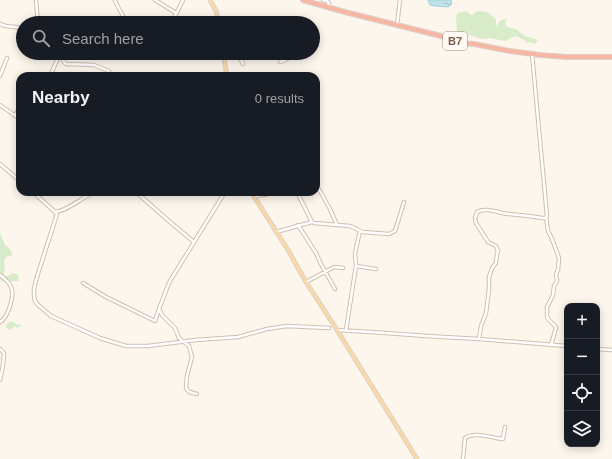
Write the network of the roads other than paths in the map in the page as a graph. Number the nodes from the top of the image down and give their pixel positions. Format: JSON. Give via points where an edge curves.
{"nodes":[{"id":1,"x":36,"y":0,"type":"edge"},
{"id":2,"x":115,"y":0,"type":"edge"},
{"id":3,"x":155,"y":0,"type":"edge"},
{"id":4,"x":183,"y":0,"type":"edge"},
{"id":5,"x":210,"y":0,"type":"edge"},
{"id":6,"x":303,"y":0,"type":"edge"},
{"id":7,"x":323,"y":0,"type":"edge"},
{"id":8,"x":400,"y":0,"type":"edge"},
{"id":9,"x":328,"y":7,"type":"junction"},
{"id":10,"x":176,"y":13,"type":"junction"},
{"id":11,"x":37,"y":16,"type":"edge"},
{"id":12,"x":123,"y":16,"type":"edge"},
{"id":13,"x":175,"y":16,"type":"edge"},
{"id":14,"x":217,"y":16,"type":"edge"},
{"id":15,"x":0,"y":24,"type":"edge"},
{"id":16,"x":397,"y":25,"type":"junction"},
{"id":17,"x":16,"y":27,"type":"edge"},
{"id":18,"x":532,"y":54,"type":"junction"},
{"id":19,"x":612,"y":57,"type":"edge"},
{"id":20,"x":7,"y":58,"type":"dead end"},
{"id":21,"x":57,"y":60,"type":"edge"},
{"id":22,"x":63,"y":60,"type":"edge"},
{"id":23,"x":224,"y":60,"type":"edge"},
{"id":24,"x":241,"y":60,"type":"edge"},
{"id":25,"x":285,"y":60,"type":"edge"},
{"id":26,"x":280,"y":62,"type":"dead end"},
{"id":27,"x":243,"y":64,"type":"dead end"},
{"id":28,"x":109,"y":71,"type":"dead end"},
{"id":29,"x":52,"y":72,"type":"edge"},
{"id":30,"x":226,"y":72,"type":"edge"},
{"id":31,"x":0,"y":76,"type":"edge"},
{"id":32,"x":0,"y":105,"type":"edge"},
{"id":33,"x":15,"y":116,"type":"edge"},
{"id":34,"x":0,"y":164,"type":"edge"},
{"id":35,"x":16,"y":178,"type":"edge"},
{"id":36,"x":320,"y":191,"type":"edge"},
{"id":37,"x":37,"y":196,"type":"edge"},
{"id":38,"x":85,"y":196,"type":"edge"},
{"id":39,"x":141,"y":196,"type":"edge"},
{"id":40,"x":223,"y":196,"type":"edge"},
{"id":41,"x":254,"y":196,"type":"joint"},
{"id":42,"x":260,"y":196,"type":"edge"},
{"id":43,"x":299,"y":196,"type":"edge"},
{"id":44,"x":404,"y":202,"type":"dead end"},
{"id":45,"x":55,"y":212,"type":"junction"},
{"id":46,"x":546,"y":217,"type":"junction"},
{"id":47,"x":312,"y":222,"type":"junction"},
{"id":48,"x":298,"y":225,"type":"junction"},
{"id":49,"x":337,"y":225,"type":"junction"},
{"id":50,"x":360,"y":231,"type":"junction"},
{"id":51,"x":276,"y":232,"type":"junction"},
{"id":52,"x":194,"y":242,"type":"junction"},
{"id":53,"x":356,"y":266,"type":"junction"},
{"id":54,"x":343,"y":268,"type":"dead end"},
{"id":55,"x":376,"y":269,"type":"dead end"},
{"id":56,"x":326,"y":272,"type":"junction"},
{"id":57,"x":0,"y":275,"type":"edge"},
{"id":58,"x":306,"y":282,"type":"junction"},
{"id":59,"x":83,"y":283,"type":"dead end"},
{"id":60,"x":335,"y":289,"type":"dead end"},
{"id":61,"x":159,"y":309,"type":"junction"},
{"id":62,"x":0,"y":322,"type":"edge"},
{"id":63,"x":329,"y":328,"type":"dead end"},
{"id":64,"x":337,"y":330,"type":"junction"},
{"id":65,"x":346,"y":330,"type":"junction"},
{"id":66,"x":479,"y":339,"type":"junction"},
{"id":67,"x":183,"y":341,"type":"junction"},
{"id":68,"x":551,"y":344,"type":"junction"},
{"id":69,"x":564,"y":346,"type":"edge"},
{"id":70,"x":600,"y":348,"type":"edge"},
{"id":71,"x":0,"y":349,"type":"edge"},
{"id":72,"x":612,"y":350,"type":"edge"},
{"id":73,"x":0,"y":380,"type":"edge"},
{"id":74,"x":197,"y":394,"type":"dead end"},
{"id":75,"x":505,"y":427,"type":"dead end"},
{"id":76,"x":417,"y":459,"type":"edge"},
{"id":77,"x":463,"y":459,"type":"edge"}],
"edges":[{"from":1,"to":11,"type":"street"},
{"from":2,"to":12,"type":"street"},
{"from":3,"to":10,"type":"street"},
{"from":4,"to":10,"type":"street"},
{"from":5,"to":14,"type":"main road"},
{"from":6,"to":9,"type":"highway","number":"B7"},
{"from":7,"to":9,"type":"street","via":[[329,3]]},
{"from":8,"to":16,"type":"street"},
{"from":9,"to":16,"type":"highway","number":"B7"},
{"from":10,"to":13,"type":"street"},
{"from":15,"to":17,"type":"street"},
{"from":16,"to":18,"type":"highway","number":"B7","via":[[461,43]]},
{"from":18,"to":19,"type":"highway","number":"B7"},
{"from":18,"to":46,"type":"street"},
{"from":20,"to":31,"type":"street"},
{"from":21,"to":29,"type":"street"},
{"from":22,"to":28,"type":"street","via":[[66,64],[92,65]]},
{"from":23,"to":30,"type":"main road"},
{"from":24,"to":27,"type":"street"},
{"from":25,"to":26,"type":"street"},
{"from":32,"to":33,"type":"street"},
{"from":34,"to":35,"type":"street"},
{"from":36,"to":49,"type":"street"},
{"from":37,"to":45,"type":"street"},
{"from":38,"to":45,"type":"street"},
{"from":39,"to":52,"type":"street"},
{"from":40,"to":52,"type":"street"},
{"from":41,"to":42,"type":"street"},
{"from":41,"to":51,"type":"main road"},
{"from":43,"to":47,"type":"street"},
{"from":44,"to":50,"type":"street","via":[[395,231],[389,234]]},
{"from":45,"to":67,"type":"street","via":[[57,214],[34,289],[36,304],[51,316],[121,345],[148,346]]},
{"from":46,"to":66,"type":"street","via":[[487,210],[477,212],[476,223],[488,242],[496,246],[498,251],[496,263],[489,277],[486,313]]},
{"from":46,"to":68,"type":"street","via":[[548,231],[559,258],[557,281],[547,306],[548,319],[556,328]]},
{"from":47,"to":48,"type":"street"},
{"from":47,"to":49,"type":"street"},
{"from":48,"to":51,"type":"street"},
{"from":48,"to":56,"type":"street"},
{"from":49,"to":50,"type":"street","via":[[350,226]]},
{"from":50,"to":53,"type":"street","via":[[355,253]]},
{"from":51,"to":58,"type":"main road"},
{"from":52,"to":61,"type":"street","via":[[170,281]]},
{"from":53,"to":55,"type":"street"},
{"from":53,"to":65,"type":"street"},
{"from":54,"to":56,"type":"street","via":[[334,268]]},
{"from":56,"to":58,"type":"street"},
{"from":56,"to":60,"type":"street"},
{"from":57,"to":62,"type":"street","via":[[12,288],[11,302]]},
{"from":58,"to":64,"type":"main road"},
{"from":59,"to":61,"type":"street","via":[[155,321]]},
{"from":61,"to":67,"type":"street"},
{"from":63,"to":67,"type":"street","via":[[287,326],[238,337]]},
{"from":64,"to":65,"type":"street"},
{"from":64,"to":76,"type":"main road"},
{"from":65,"to":66,"type":"street"},
{"from":66,"to":68,"type":"street"},
{"from":67,"to":74,"type":"street","via":[[189,346],[192,356],[186,376],[186,388],[189,392]]},
{"from":68,"to":69,"type":"street"},
{"from":70,"to":72,"type":"street"},
{"from":71,"to":73,"type":"street","via":[[4,353]]},
{"from":75,"to":77,"type":"street","via":[[503,439],[468,435],[465,438]]}]}
